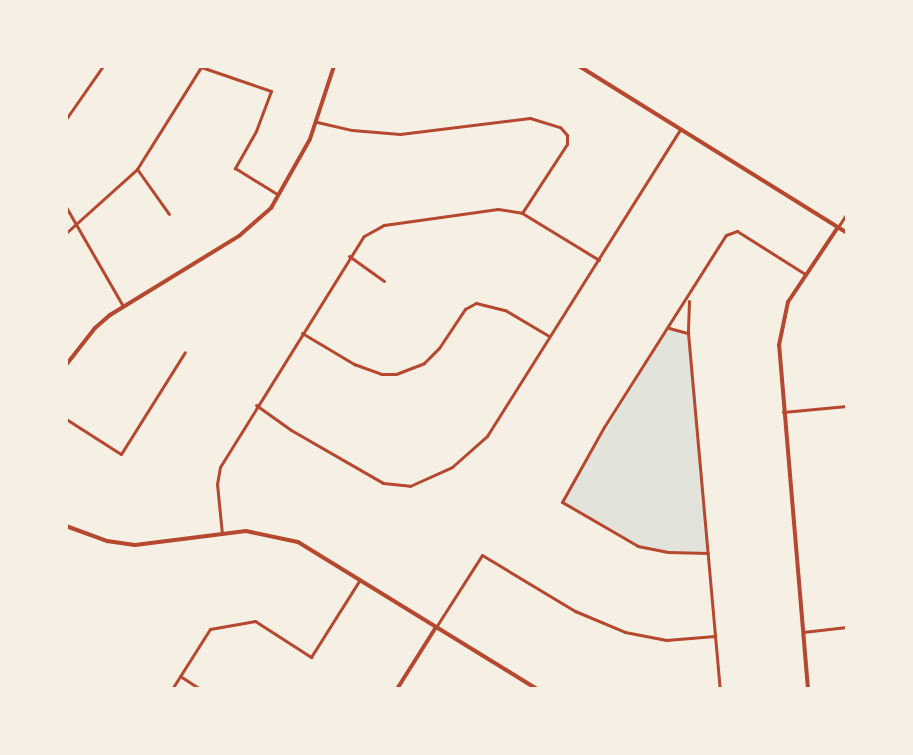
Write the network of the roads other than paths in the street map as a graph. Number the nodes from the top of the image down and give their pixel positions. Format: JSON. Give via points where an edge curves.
{"nodes":[{"id":1,"x":103,"y":66,"type":"edge"},
{"id":2,"x":334,"y":66,"type":"edge"},
{"id":3,"x":579,"y":66,"type":"edge"},
{"id":4,"x":201,"y":67,"type":"edge"},
{"id":5,"x":66,"y":119,"type":"edge"},
{"id":6,"x":317,"y":121,"type":"junction"},
{"id":7,"x":681,"y":128,"type":"junction"},
{"id":8,"x":137,"y":169,"type":"junction"},
{"id":9,"x":279,"y":196,"type":"junction"},
{"id":10,"x":66,"y":207,"type":"edge"},
{"id":11,"x":522,"y":213,"type":"junction"},
{"id":12,"x":847,"y":213,"type":"edge"},
{"id":13,"x":169,"y":214,"type":"dead end"},
{"id":14,"x":77,"y":225,"type":"junction"},
{"id":15,"x":838,"y":227,"type":"junction"},
{"id":16,"x":66,"y":233,"type":"edge"},
{"id":17,"x":847,"y":233,"type":"edge"},
{"id":18,"x":349,"y":256,"type":"junction"},
{"id":19,"x":599,"y":260,"type":"junction"},
{"id":20,"x":805,"y":274,"type":"junction"},
{"id":21,"x":384,"y":281,"type":"dead end"},
{"id":22,"x":689,"y":297,"type":"junction"},
{"id":23,"x":123,"y":306,"type":"junction"},
{"id":24,"x":669,"y":328,"type":"junction"},
{"id":25,"x":302,"y":333,"type":"junction"},
{"id":26,"x":688,"y":333,"type":"junction"},
{"id":27,"x":550,"y":337,"type":"junction"},
{"id":28,"x":185,"y":352,"type":"dead end"},
{"id":29,"x":66,"y":365,"type":"edge"},
{"id":30,"x":256,"y":405,"type":"junction"},
{"id":31,"x":847,"y":406,"type":"edge"},
{"id":32,"x":783,"y":412,"type":"junction"},
{"id":33,"x":66,"y":419,"type":"edge"},
{"id":34,"x":66,"y":526,"type":"edge"},
{"id":35,"x":222,"y":534,"type":"junction"},
{"id":36,"x":708,"y":553,"type":"junction"},
{"id":37,"x":360,"y":580,"type":"junction"},
{"id":38,"x":436,"y":627,"type":"junction"},
{"id":39,"x":847,"y":627,"type":"edge"},
{"id":40,"x":803,"y":632,"type":"junction"},
{"id":41,"x":715,"y":636,"type":"junction"},
{"id":42,"x":180,"y":676,"type":"junction"},
{"id":43,"x":172,"y":689,"type":"edge"},
{"id":44,"x":200,"y":689,"type":"edge"},
{"id":45,"x":397,"y":689,"type":"edge"},
{"id":46,"x":537,"y":689,"type":"edge"},
{"id":47,"x":720,"y":689,"type":"edge"},
{"id":48,"x":808,"y":689,"type":"edge"}],
"edges":[{"from":1,"to":5,"type":"street"},
{"from":2,"to":6,"type":"street"},
{"from":3,"to":7,"type":"street"},
{"from":4,"to":8,"type":"street"},
{"from":4,"to":9,"type":"street","via":[[271,91],[235,168]]},
{"from":6,"to":9,"type":"street"},
{"from":6,"to":11,"type":"street","via":[[400,134],[530,118],[560,127],[567,144]]},
{"from":7,"to":15,"type":"street"},
{"from":7,"to":19,"type":"street"},
{"from":8,"to":13,"type":"street"},
{"from":8,"to":14,"type":"street"},
{"from":9,"to":23,"type":"street","via":[[249,230]]},
{"from":10,"to":14,"type":"street"},
{"from":11,"to":18,"type":"street","via":[[472,211],[384,225],[364,236]]},
{"from":11,"to":19,"type":"street"},
{"from":12,"to":15,"type":"street"},
{"from":14,"to":16,"type":"street"},
{"from":14,"to":23,"type":"street"},
{"from":15,"to":17,"type":"street"},
{"from":15,"to":20,"type":"street"},
{"from":18,"to":21,"type":"street"},
{"from":18,"to":25,"type":"street"},
{"from":19,"to":27,"type":"street"},
{"from":20,"to":22,"type":"street","via":[[737,231],[726,235]]},
{"from":20,"to":32,"type":"street","via":[[782,322]]},
{"from":22,"to":24,"type":"street"},
{"from":22,"to":26,"type":"street"},
{"from":23,"to":29,"type":"street","via":[[95,328]]},
{"from":24,"to":26,"type":"street"},
{"from":24,"to":36,"type":"street","via":[[562,502],[638,546]]},
{"from":25,"to":27,"type":"street","via":[[381,374],[424,363],[465,309],[476,303],[505,310]]},
{"from":25,"to":30,"type":"street"},
{"from":26,"to":36,"type":"street"},
{"from":27,"to":30,"type":"street","via":[[487,436],[452,467],[410,486],[383,483]]},
{"from":28,"to":33,"type":"street","via":[[121,454]]},
{"from":30,"to":35,"type":"street","via":[[220,467]]},
{"from":31,"to":32,"type":"street"},
{"from":32,"to":40,"type":"street"},
{"from":34,"to":35,"type":"street","via":[[135,545]]},
{"from":35,"to":37,"type":"street","via":[[246,531],[298,542]]},
{"from":36,"to":41,"type":"street"},
{"from":37,"to":38,"type":"street"},
{"from":37,"to":42,"type":"street","via":[[311,657],[255,621],[210,629]]},
{"from":38,"to":41,"type":"street","via":[[482,555],[575,611],[625,632],[666,640]]},
{"from":38,"to":45,"type":"street"},
{"from":38,"to":46,"type":"street"},
{"from":39,"to":40,"type":"street"},
{"from":40,"to":48,"type":"street"},
{"from":41,"to":47,"type":"street"},
{"from":42,"to":43,"type":"street"},
{"from":42,"to":44,"type":"street"}]}
